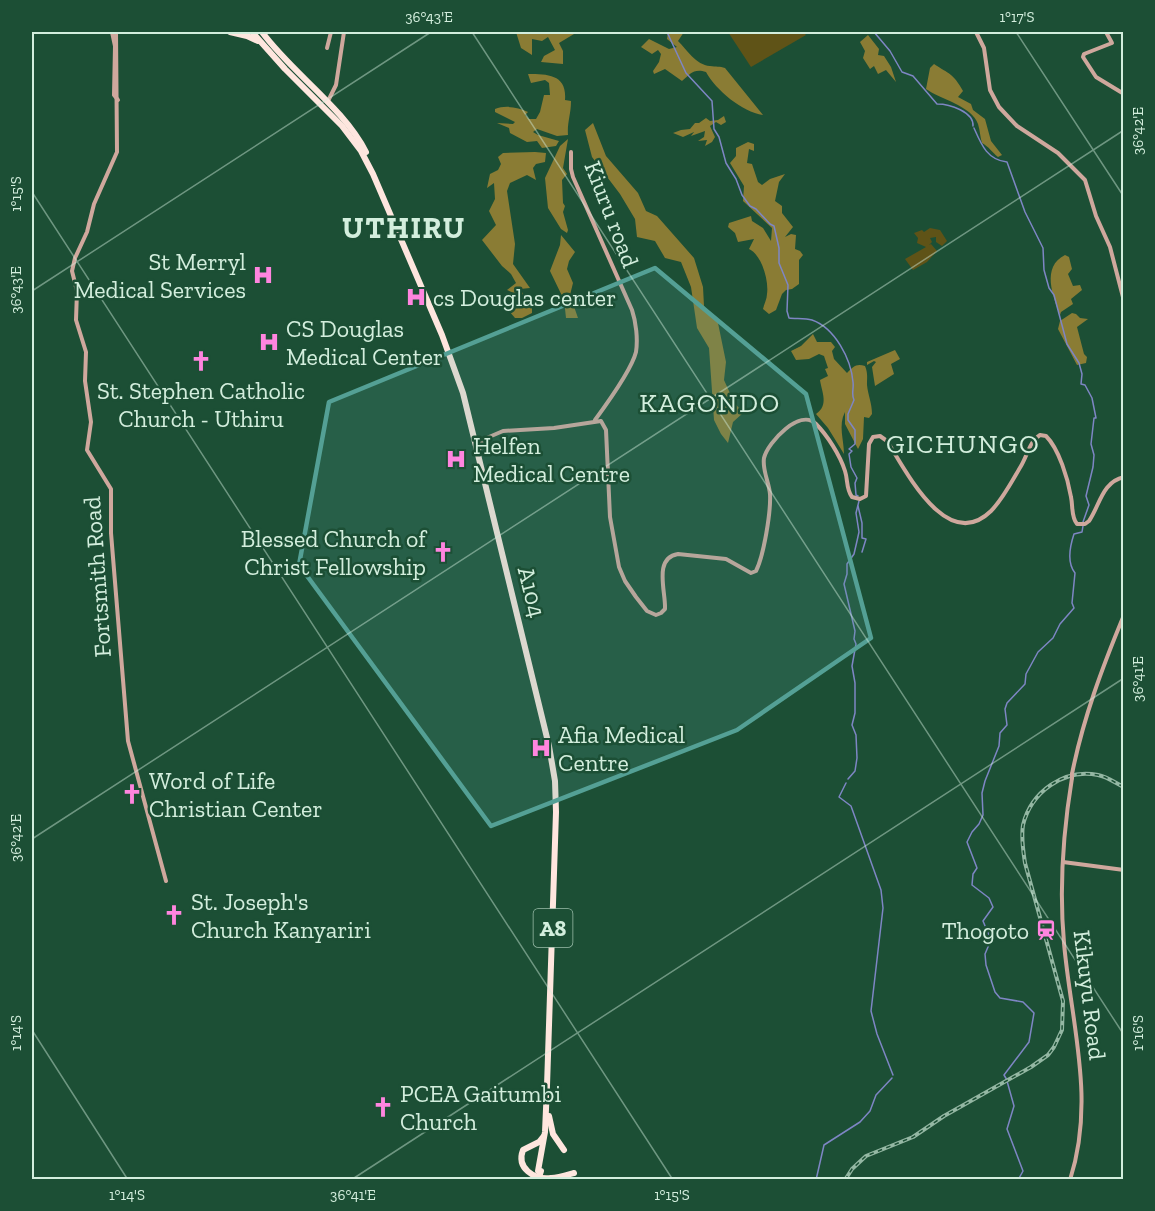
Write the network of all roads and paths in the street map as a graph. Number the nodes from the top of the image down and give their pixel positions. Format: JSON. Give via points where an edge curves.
{"nodes":[{"id":1,"x":114,"y":32,"type":"edge"},
{"id":2,"x":230,"y":32,"type":"edge"},
{"id":3,"x":252,"y":32,"type":"edge"},
{"id":4,"x":262,"y":32,"type":"edge"},
{"id":5,"x":331,"y":32,"type":"edge"},
{"id":6,"x":345,"y":32,"type":"edge"},
{"id":7,"x":976,"y":32,"type":"edge"},
{"id":8,"x":1106,"y":32,"type":"edge"},
{"id":9,"x":261,"y":43,"type":"junction"},
{"id":10,"x":327,"y":48,"type":"dead end"},
{"id":11,"x":317,"y":93,"type":"junction"},
{"id":12,"x":1124,"y":94,"type":"edge"},
{"id":13,"x":329,"y":99,"type":"junction"},
{"id":14,"x":344,"y":124,"type":"junction"},
{"id":15,"x":354,"y":136,"type":"junction"},
{"id":16,"x":571,"y":152,"type":"dead end"},
{"id":17,"x":1124,"y":301,"type":"edge"},
{"id":18,"x":595,"y":421,"type":"junction"},
{"id":19,"x":476,"y":435,"type":"junction"},
{"id":20,"x":483,"y":440,"type":"junction"},
{"id":21,"x":479,"y":450,"type":"junction"},
{"id":22,"x":1124,"y":477,"type":"edge"},
{"id":23,"x":487,"y":487,"type":"junction"},
{"id":24,"x":1124,"y":615,"type":"edge"},
{"id":25,"x":539,"y":702,"type":"junction"},
{"id":26,"x":1063,"y":862,"type":"junction"},
{"id":27,"x":1124,"y":870,"type":"edge"},
{"id":28,"x":166,"y":881,"type":"dead end"},
{"id":29,"x":549,"y":1106,"type":"junction"},
{"id":30,"x":545,"y":1132,"type":"junction"},
{"id":31,"x":527,"y":1147,"type":"junction"},
{"id":32,"x":543,"y":1153,"type":"junction"},
{"id":33,"x":540,"y":1167,"type":"junction"},
{"id":34,"x":574,"y":1173,"type":"dead end"},
{"id":35,"x":537,"y":1179,"type":"edge"},
{"id":36,"x":1070,"y":1179,"type":"edge"}],
"edges":[{"from":1,"to":28,"type":"main road","name":"Fortsmith Road","via":[[116,155],[73,265],[75,315],[85,348],[91,422],[88,452],[111,489],[128,741]]},
{"from":2,"to":9,"type":"highway"},
{"from":3,"to":9,"type":"highway","number":"A8"},
{"from":4,"to":11,"type":"highway","number":"A8"},
{"from":5,"to":10,"type":"main road"},
{"from":6,"to":13,"type":"main road","via":[[336,85]]},
{"from":7,"to":17,"type":"main road","via":[[984,48],[991,94],[999,107],[1017,126],[1071,163],[1086,180]]},
{"from":8,"to":12,"type":"main road","via":[[1112,43],[1083,57],[1096,77]]},
{"from":9,"to":14,"type":"highway","number":"A8"},
{"from":11,"to":13,"type":"main road"},
{"from":11,"to":14,"type":"highway","number":"A8"},
{"from":13,"to":15,"type":"main road"},
{"from":14,"to":15,"type":"highway","number":"A8"},
{"from":15,"to":19,"type":"highway","number":"A8","via":[[369,159],[454,358]]},
{"from":15,"to":23,"type":"highway","number":"A8","via":[[455,368]]},
{"from":16,"to":18,"type":"main road","name":"Kiuru road","via":[[573,177],[633,313],[636,351]]},
{"from":18,"to":20,"type":"main road","via":[[503,431]]},
{"from":18,"to":22,"type":"main road","via":[[601,421],[606,430],[610,517],[619,567],[642,605],[656,615],[665,609],[662,577],[665,562],[672,555],[726,559],[747,572],[756,571],[770,500],[764,458],[776,438],[805,420],[815,424],[838,456],[852,497],[862,499],[866,494],[870,441],[882,436],[924,497],[947,519],[961,523],[982,518],[998,504],[1034,440],[1042,435],[1056,450],[1077,524],[1089,521],[1107,487]]},
{"from":19,"to":20,"type":"main road"},
{"from":19,"to":21,"type":"highway","number":"A8"},
{"from":20,"to":21,"type":"main road"},
{"from":21,"to":23,"type":"highway","number":"A8"},
{"from":23,"to":25,"type":"highway","number":"A8"},
{"from":24,"to":26,"type":"main road","name":"Kikuyu Road","via":[[1087,710],[1072,776]]},
{"from":25,"to":29,"type":"highway","number":"A8","via":[[559,794]]},
{"from":25,"to":30,"type":"highway","number":"A8","via":[[556,793]]},
{"from":26,"to":27,"type":"main road"},
{"from":26,"to":36,"type":"main road","name":"Kikuyu Road","via":[[1064,944],[1083,1091]]},
{"from":29,"to":32,"type":"highway","number":"A8"},
{"from":29,"to":33,"type":"highway","via":[[551,1129],[562,1148],[555,1142],[549,1144]]},
{"from":30,"to":31,"type":"highway","via":[[539,1142]]},
{"from":30,"to":32,"type":"highway","number":"A8"},
{"from":31,"to":33,"type":"highway","via":[[539,1151]]},
{"from":31,"to":34,"type":"highway","via":[[521,1153],[521,1161],[528,1173],[546,1178]]},
{"from":32,"to":33,"type":"highway","number":"A8"},
{"from":33,"to":35,"type":"highway","number":"A8","bridge":true}]}
